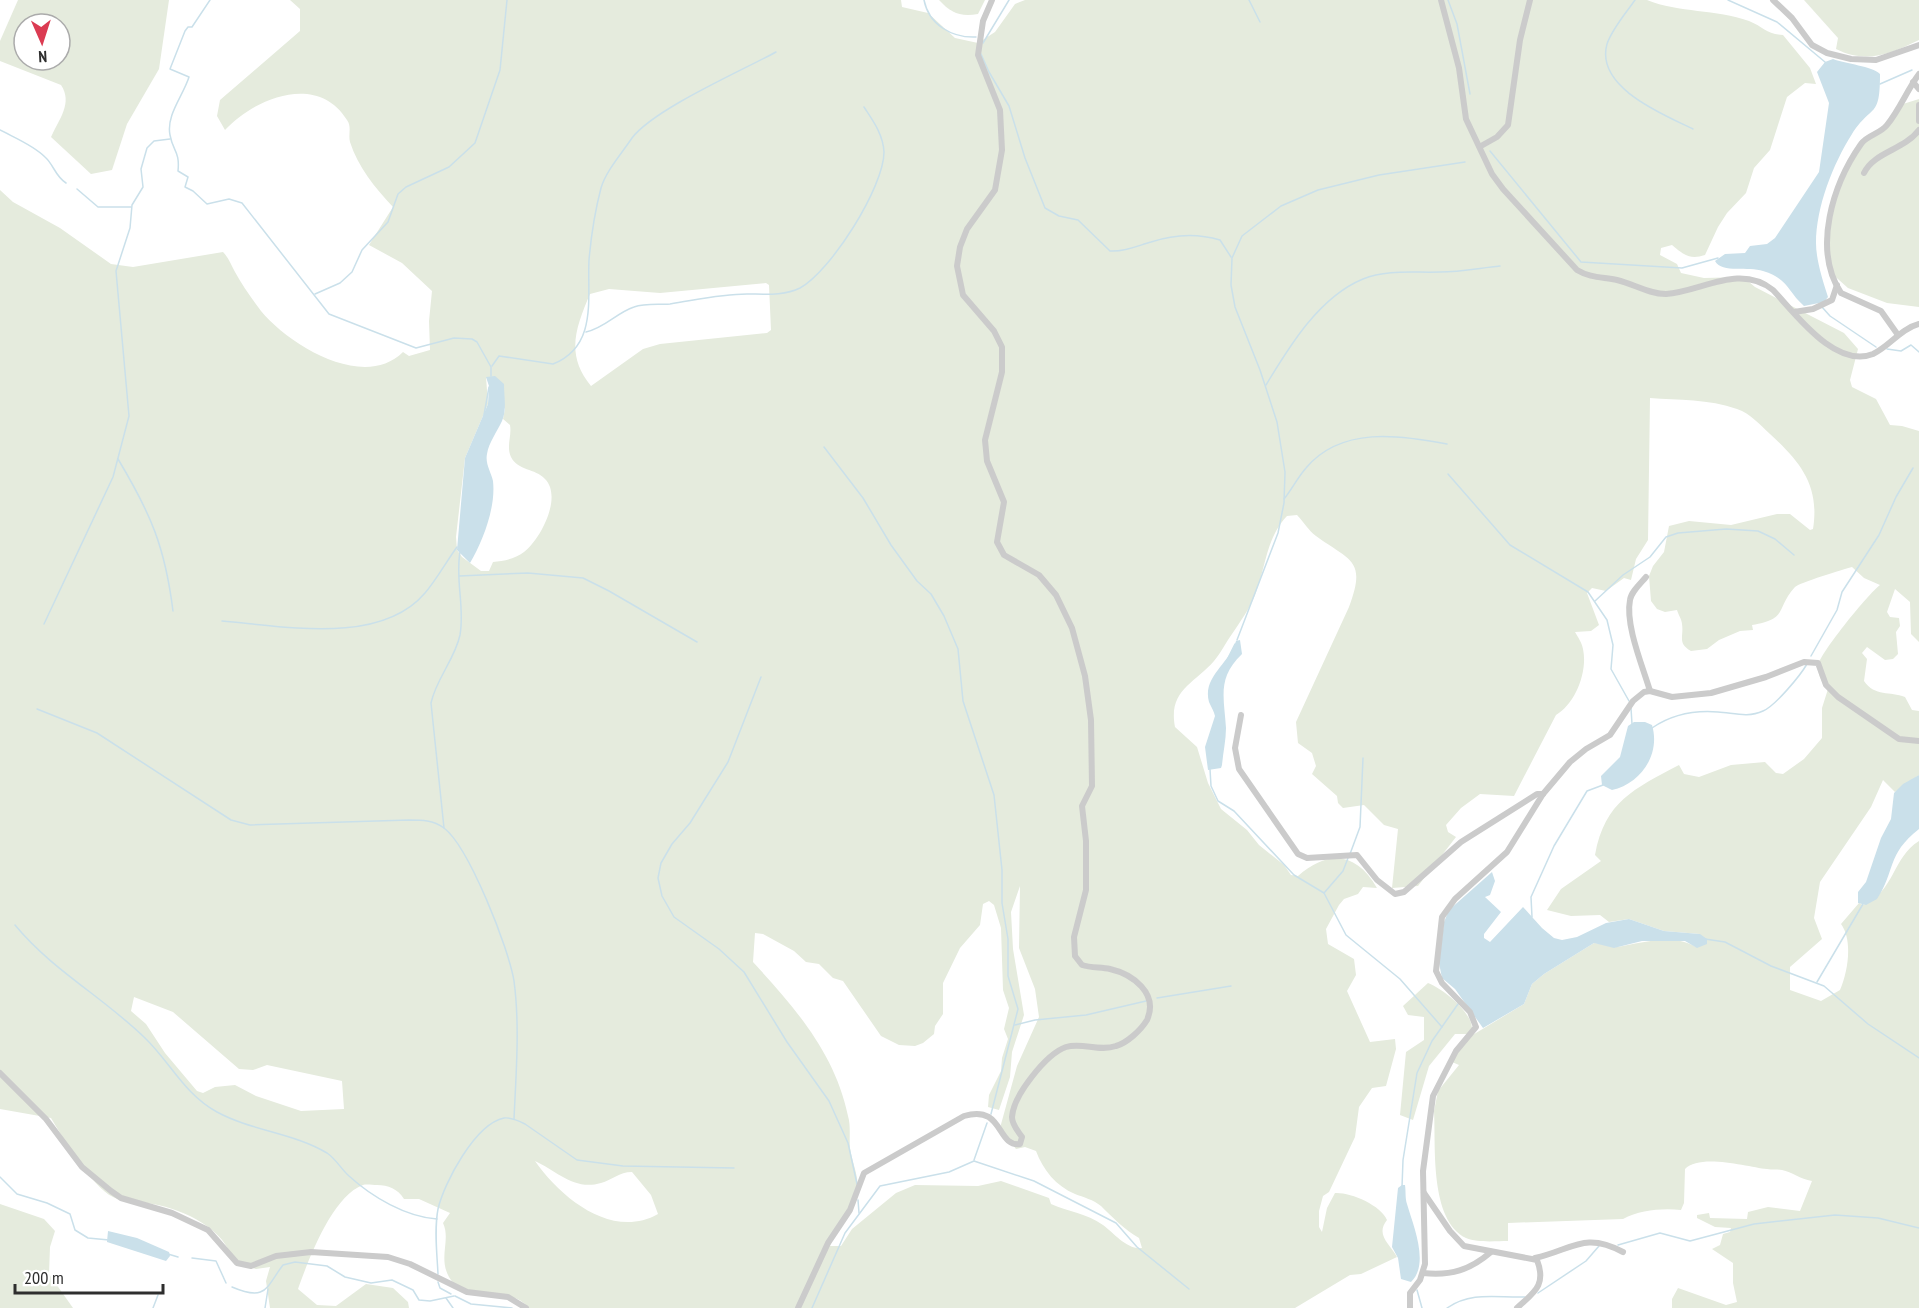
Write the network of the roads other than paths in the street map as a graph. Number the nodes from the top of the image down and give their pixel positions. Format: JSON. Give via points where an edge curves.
{"nodes":[{"id":1,"x":992,"y":0,"type":"edge"},
{"id":2,"x":1441,"y":0,"type":"edge"},
{"id":3,"x":1530,"y":0,"type":"edge"},
{"id":4,"x":1773,"y":0,"type":"edge"},
{"id":5,"x":1919,"y":45,"type":"edge"},
{"id":6,"x":1919,"y":74,"type":"edge"},
{"id":7,"x":1912,"y":82,"type":"junction"},
{"id":8,"x":1919,"y":89,"type":"edge"},
{"id":9,"x":1919,"y":105,"type":"edge"},
{"id":10,"x":1919,"y":121,"type":"edge"},
{"id":11,"x":1919,"y":130,"type":"edge"},
{"id":12,"x":1481,"y":146,"type":"junction"},
{"id":13,"x":1863,"y":173,"type":"dead end"},
{"id":14,"x":1837,"y":285,"type":"junction"},
{"id":15,"x":1794,"y":312,"type":"junction"},
{"id":16,"x":1919,"y":324,"type":"edge"},
{"id":17,"x":1898,"y":335,"type":"junction"},
{"id":18,"x":1646,"y":577,"type":"dead end"},
{"id":19,"x":1650,"y":691,"type":"junction"},
{"id":20,"x":1241,"y":716,"type":"dead end"},
{"id":21,"x":1919,"y":741,"type":"edge"},
{"id":22,"x":1543,"y":794,"type":"junction"},
{"id":23,"x":0,"y":1073,"type":"edge"},
{"id":24,"x":1423,"y":1190,"type":"junction"},
{"id":25,"x":1491,"y":1252,"type":"junction"},
{"id":26,"x":1623,"y":1252,"type":"dead end"},
{"id":27,"x":1535,"y":1258,"type":"junction"},
{"id":28,"x":1423,"y":1273,"type":"junction"},
{"id":29,"x":526,"y":1308,"type":"edge"},
{"id":30,"x":798,"y":1308,"type":"edge"},
{"id":31,"x":1410,"y":1308,"type":"edge"},
{"id":32,"x":1517,"y":1308,"type":"edge"}],
"edges":[{"from":1,"to":30,"type":"street","via":[[982,21],[978,55],[1000,110],[1002,150],[995,190],[967,229],[957,266],[963,295],[1002,347],[1002,372],[985,440],[987,461],[1004,502],[996,542],[1004,555],[1039,575],[1056,595],[1072,628],[1087,685],[1092,786],[1082,810],[1086,890],[1074,928],[1076,956],[1082,965],[1112,969],[1144,986],[1149,1011],[1140,1028],[1117,1046],[1076,1045],[1056,1051],[1046,1059],[1030,1079],[1013,1113],[1012,1120],[1022,1137],[1018,1145],[1010,1142],[994,1119],[975,1112],[864,1173],[850,1210],[828,1243]]},
{"from":2,"to":12,"type":"street","via":[[1459,68],[1467,119]]},
{"from":3,"to":12,"type":"street","via":[[1508,125]]},
{"from":4,"to":5,"type":"street","via":[[1812,45],[1827,53],[1876,60]]},
{"from":6,"to":7,"type":"street"},
{"from":7,"to":8,"type":"street"},
{"from":7,"to":14,"type":"street","via":[[1886,126],[1861,144],[1834,201],[1826,245]]},
{"from":9,"to":10,"type":"street"},
{"from":11,"to":13,"type":"street","via":[[1905,144],[1871,162]]},
{"from":12,"to":15,"type":"street","via":[[1503,189],[1582,274],[1620,281],[1656,294],[1720,280],[1748,280],[1769,286]]},
{"from":14,"to":15,"type":"street","via":[[1832,300]]},
{"from":14,"to":17,"type":"street","via":[[1845,296],[1881,311]]},
{"from":15,"to":17,"type":"street","via":[[1838,352],[1851,356],[1871,354]]},
{"from":16,"to":17,"type":"street"},
{"from":18,"to":19,"type":"street","via":[[1631,596],[1629,607]]},
{"from":19,"to":21,"type":"street","via":[[1672,697],[1711,693],[1804,662],[1815,662],[1826,685],[1838,697],[1899,739]]},
{"from":19,"to":22,"type":"street","via":[[1633,701],[1610,735],[1577,756]]},
{"from":20,"to":22,"type":"street","via":[[1235,748],[1239,769],[1298,854],[1307,858],[1357,855],[1377,880],[1395,894],[1404,892],[1461,842],[1537,794]]},
{"from":22,"to":24,"type":"street","via":[[1507,852],[1455,899],[1442,917],[1436,971],[1442,983],[1470,1012],[1476,1027],[1456,1051],[1433,1096]]},
{"from":23,"to":29,"type":"street","via":[[46,1119],[82,1167],[111,1191],[208,1230],[237,1263],[251,1266],[276,1256],[311,1252],[388,1257],[467,1292],[508,1297]]},
{"from":24,"to":25,"type":"street","via":[[1456,1239],[1464,1246]]},
{"from":24,"to":28,"type":"street"},
{"from":25,"to":27,"type":"street"},
{"from":25,"to":28,"type":"street","via":[[1460,1272]]},
{"from":26,"to":27,"type":"street","via":[[1604,1242],[1588,1242]]},
{"from":27,"to":32,"type":"street","via":[[1539,1263],[1538,1288]]},
{"from":28,"to":31,"type":"street","via":[[1410,1293]]}]}
